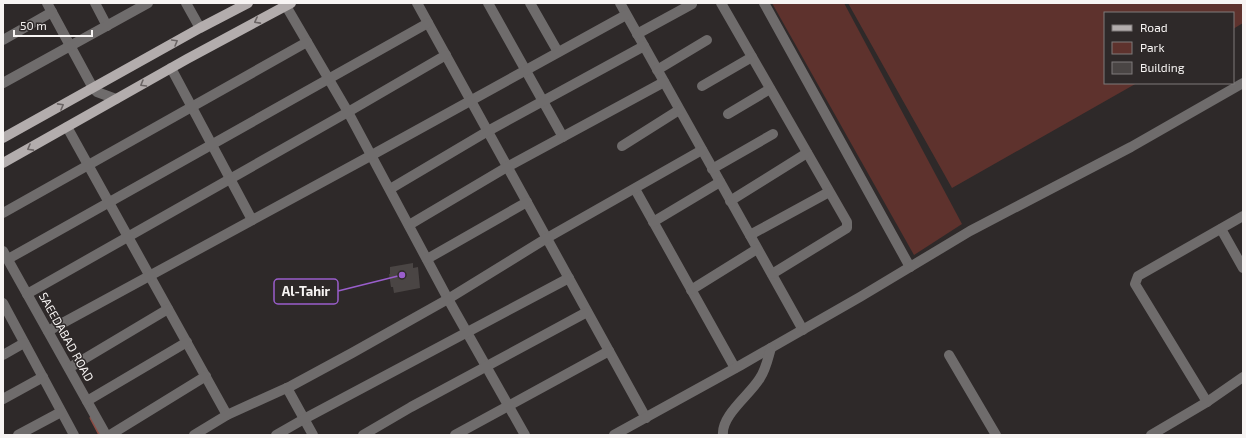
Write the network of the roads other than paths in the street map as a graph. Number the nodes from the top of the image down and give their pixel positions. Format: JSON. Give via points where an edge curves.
{"nodes":[{"id":1,"x":95,"y":3,"type":"edge"},
{"id":2,"x":186,"y":3,"type":"edge"},
{"id":3,"x":248,"y":3,"type":"edge"},
{"id":4,"x":417,"y":3,"type":"edge"},
{"id":5,"x":488,"y":3,"type":"edge"},
{"id":6,"x":530,"y":3,"type":"edge"},
{"id":7,"x":620,"y":3,"type":"edge"},
{"id":8,"x":721,"y":3,"type":"edge"},
{"id":9,"x":764,"y":3,"type":"edge"},
{"id":10,"x":143,"y":4,"type":"edge"},
{"id":11,"x":289,"y":4,"type":"edge"},
{"id":12,"x":692,"y":4,"type":"edge"},
{"id":13,"x":49,"y":8,"type":"edge"},
{"id":14,"x":626,"y":15,"type":"junction"},
{"id":15,"x":428,"y":23,"type":"junction"},
{"id":16,"x":107,"y":26,"type":"junction"},
{"id":17,"x":200,"y":28,"type":"junction"},
{"id":18,"x":637,"y":34,"type":"junction"},
{"id":19,"x":3,"y":40,"type":"edge"},
{"id":20,"x":707,"y":40,"type":"dead end"},
{"id":21,"x":307,"y":42,"type":"junction"},
{"id":22,"x":70,"y":46,"type":"junction"},
{"id":23,"x":644,"y":46,"type":"junction"},
{"id":24,"x":558,"y":52,"type":"junction"},
{"id":25,"x":446,"y":55,"type":"junction"},
{"id":26,"x":752,"y":57,"type":"junction"},
{"id":27,"x":170,"y":68,"type":"junction"},
{"id":28,"x":525,"y":70,"type":"junction"},
{"id":29,"x":657,"y":70,"type":"junction"},
{"id":30,"x":329,"y":79,"type":"junction"},
{"id":31,"x":664,"y":82,"type":"junction"},
{"id":32,"x":3,"y":83,"type":"edge"},
{"id":33,"x":1243,"y":83,"type":"edge"},
{"id":34,"x":702,"y":86,"type":"dead end"},
{"id":35,"x":93,"y":88,"type":"junction"},
{"id":36,"x":770,"y":89,"type":"junction"},
{"id":37,"x":116,"y":99,"type":"junction"},
{"id":38,"x":471,"y":100,"type":"junction"},
{"id":39,"x":543,"y":101,"type":"junction"},
{"id":40,"x":191,"y":107,"type":"junction"},
{"id":41,"x":679,"y":110,"type":"junction"},
{"id":42,"x":348,"y":112,"type":"junction"},
{"id":43,"x":728,"y":114,"type":"dead end"},
{"id":44,"x":67,"y":127,"type":"junction"},
{"id":45,"x":488,"y":131,"type":"junction"},
{"id":46,"x":773,"y":134,"type":"dead end"},
{"id":47,"x":563,"y":137,"type":"junction"},
{"id":48,"x":3,"y":138,"type":"edge"},
{"id":49,"x":211,"y":145,"type":"junction"},
{"id":50,"x":622,"y":146,"type":"dead end"},
{"id":51,"x":702,"y":150,"type":"junction"},
{"id":52,"x":807,"y":153,"type":"junction"},
{"id":53,"x":372,"y":155,"type":"junction"},
{"id":54,"x":3,"y":163,"type":"edge"},
{"id":55,"x":88,"y":165,"type":"junction"},
{"id":56,"x":507,"y":167,"type":"junction"},
{"id":57,"x":712,"y":169,"type":"junction"},
{"id":58,"x":230,"y":179,"type":"junction"},
{"id":59,"x":720,"y":182,"type":"junction"},
{"id":60,"x":390,"y":189,"type":"junction"},
{"id":61,"x":635,"y":189,"type":"junction"},
{"id":62,"x":829,"y":192,"type":"junction"},
{"id":63,"x":730,"y":201,"type":"junction"},
{"id":64,"x":109,"y":202,"type":"junction"},
{"id":65,"x":527,"y":202,"type":"junction"},
{"id":66,"x":3,"y":213,"type":"edge"},
{"id":67,"x":1243,"y":216,"type":"edge"},
{"id":68,"x":252,"y":220,"type":"junction"},
{"id":69,"x":653,"y":222,"type":"junction"},
{"id":70,"x":408,"y":225,"type":"junction"},
{"id":71,"x":1221,"y":229,"type":"junction"},
{"id":72,"x":750,"y":235,"type":"junction"},
{"id":73,"x":128,"y":237,"type":"junction"},
{"id":74,"x":547,"y":238,"type":"junction"},
{"id":75,"x":757,"y":249,"type":"junction"},
{"id":76,"x":5,"y":255,"type":"edge"},
{"id":77,"x":427,"y":259,"type":"junction"},
{"id":78,"x":910,"y":267,"type":"junction"},
{"id":79,"x":1243,"y":268,"type":"edge"},
{"id":80,"x":772,"y":274,"type":"junction"},
{"id":81,"x":149,"y":275,"type":"junction"},
{"id":82,"x":569,"y":278,"type":"junction"},
{"id":83,"x":691,"y":290,"type":"junction"},
{"id":84,"x":27,"y":294,"type":"junction"},
{"id":85,"x":448,"y":299,"type":"junction"},
{"id":86,"x":3,"y":304,"type":"edge"},
{"id":87,"x":168,"y":309,"type":"junction"},
{"id":88,"x":587,"y":312,"type":"junction"},
{"id":89,"x":803,"y":330,"type":"junction"},
{"id":90,"x":48,"y":331,"type":"junction"},
{"id":91,"x":466,"y":332,"type":"junction"},
{"id":92,"x":187,"y":342,"type":"junction"},
{"id":93,"x":24,"y":343,"type":"junction"},
{"id":94,"x":771,"y":348,"type":"junction"},
{"id":95,"x":609,"y":351,"type":"junction"},
{"id":96,"x":3,"y":355,"type":"edge"},
{"id":97,"x":949,"y":355,"type":"dead end"},
{"id":98,"x":486,"y":367,"type":"junction"},
{"id":99,"x":69,"y":368,"type":"junction"},
{"id":100,"x":735,"y":368,"type":"junction"},
{"id":101,"x":206,"y":376,"type":"junction"},
{"id":102,"x":43,"y":377,"type":"junction"},
{"id":103,"x":1243,"y":377,"type":"edge"},
{"id":104,"x":287,"y":388,"type":"junction"},
{"id":105,"x":3,"y":400,"type":"edge"},
{"id":106,"x":87,"y":401,"type":"junction"},
{"id":107,"x":1207,"y":402,"type":"junction"},
{"id":108,"x":508,"y":406,"type":"junction"},
{"id":109,"x":62,"y":412,"type":"junction"},
{"id":110,"x":227,"y":416,"type":"junction"},
{"id":111,"x":646,"y":418,"type":"junction"},
{"id":112,"x":304,"y":419,"type":"junction"},
{"id":113,"x":617,"y":434,"type":"edge"},
{"id":114,"x":721,"y":434,"type":"edge"},
{"id":115,"x":18,"y":435,"type":"edge"},
{"id":116,"x":74,"y":435,"type":"edge"},
{"id":117,"x":106,"y":435,"type":"edge"},
{"id":118,"x":110,"y":435,"type":"edge"},
{"id":119,"x":194,"y":435,"type":"edge"},
{"id":120,"x":276,"y":435,"type":"edge"},
{"id":121,"x":313,"y":435,"type":"edge"},
{"id":122,"x":363,"y":435,"type":"edge"},
{"id":123,"x":455,"y":435,"type":"edge"},
{"id":124,"x":525,"y":435,"type":"edge"},
{"id":125,"x":996,"y":435,"type":"edge"},
{"id":126,"x":1151,"y":435,"type":"edge"}],
"edges":[{"from":1,"to":16,"type":"street"},
{"from":2,"to":17,"type":"street"},
{"from":3,"to":17,"type":"main road"},
{"from":4,"to":15,"type":"street"},
{"from":5,"to":28,"type":"street"},
{"from":6,"to":24,"type":"street"},
{"from":7,"to":14,"type":"street"},
{"from":8,"to":26,"type":"street"},
{"from":9,"to":78,"type":"street"},
{"from":10,"to":16,"type":"street"},
{"from":11,"to":21,"type":"street"},
{"from":11,"to":27,"type":"main road","one_way":true},
{"from":12,"to":18,"type":"street"},
{"from":13,"to":19,"type":"street"},
{"from":13,"to":22,"type":"street"},
{"from":14,"to":18,"type":"street"},
{"from":14,"to":24,"type":"street"},
{"from":15,"to":25,"type":"street"},
{"from":15,"to":30,"type":"street"},
{"from":16,"to":22,"type":"street"},
{"from":35,"to":17,"type":"main road","one_way":true},
{"from":18,"to":23,"type":"street"},
{"from":20,"to":29,"type":"street"},
{"from":21,"to":30,"type":"street"},
{"from":21,"to":40,"type":"street"},
{"from":22,"to":32,"type":"street"},
{"from":22,"to":35,"type":"street"},
{"from":23,"to":29,"type":"street"},
{"from":23,"to":39,"type":"street"},
{"from":24,"to":28,"type":"street"},
{"from":25,"to":38,"type":"street"},
{"from":25,"to":42,"type":"street"},
{"from":26,"to":34,"type":"street"},
{"from":26,"to":36,"type":"street"},
{"from":27,"to":37,"type":"main road","one_way":true},
{"from":27,"to":40,"type":"street"},
{"from":28,"to":38,"type":"street"},
{"from":28,"to":39,"type":"street"},
{"from":29,"to":31,"type":"street"},
{"from":30,"to":42,"type":"street"},
{"from":30,"to":49,"type":"street"},
{"from":31,"to":41,"type":"street"},
{"from":31,"to":47,"type":"street"},
{"from":33,"to":78,"type":"street","via":[[1131,147],[970,231]]},
{"from":35,"to":37,"type":"street"},
{"from":48,"to":35,"type":"main road","one_way":true},
{"from":36,"to":43,"type":"street"},
{"from":36,"to":52,"type":"street"},
{"from":37,"to":44,"type":"main road"},
{"from":38,"to":45,"type":"street"},
{"from":38,"to":53,"type":"street"},
{"from":39,"to":45,"type":"street"},
{"from":39,"to":47,"type":"street"},
{"from":40,"to":49,"type":"street"},
{"from":40,"to":55,"type":"street"},
{"from":41,"to":50,"type":"street"},
{"from":41,"to":51,"type":"street"},
{"from":42,"to":53,"type":"street"},
{"from":42,"to":58,"type":"street"},
{"from":44,"to":54,"type":"main road","one_way":true},
{"from":44,"to":55,"type":"street"},
{"from":45,"to":56,"type":"street"},
{"from":45,"to":60,"type":"street"},
{"from":46,"to":57,"type":"street"},
{"from":47,"to":56,"type":"street"},
{"from":49,"to":58,"type":"street"},
{"from":49,"to":64,"type":"street"},
{"from":51,"to":57,"type":"street"},
{"from":51,"to":61,"type":"street"},
{"from":52,"to":62,"type":"street"},
{"from":52,"to":63,"type":"street"},
{"from":53,"to":60,"type":"street"},
{"from":53,"to":68,"type":"street"},
{"from":55,"to":64,"type":"street"},
{"from":55,"to":66,"type":"street"},
{"from":56,"to":65,"type":"street"},
{"from":56,"to":70,"type":"street"},
{"from":57,"to":59,"type":"street"},
{"from":58,"to":68,"type":"street"},
{"from":58,"to":73,"type":"street"},
{"from":59,"to":63,"type":"street"},
{"from":59,"to":69,"type":"street"},
{"from":60,"to":70,"type":"street"},
{"from":61,"to":69,"type":"street"},
{"from":61,"to":74,"type":"street"},
{"from":62,"to":72,"type":"street"},
{"from":62,"to":80,"type":"street","via":[[847,228]]},
{"from":63,"to":72,"type":"street"},
{"from":64,"to":73,"type":"street"},
{"from":64,"to":76,"type":"street"},
{"from":65,"to":74,"type":"street"},
{"from":65,"to":77,"type":"street"},
{"from":67,"to":71,"type":"street"},
{"from":68,"to":81,"type":"street"},
{"from":69,"to":83,"type":"street"},
{"from":70,"to":77,"type":"street"},
{"from":71,"to":79,"type":"street"},
{"from":71,"to":107,"type":"street","via":[[1138,276],[1136,284]]},
{"from":72,"to":75,"type":"street"},
{"from":73,"to":81,"type":"street"},
{"from":73,"to":84,"type":"street"},
{"from":74,"to":82,"type":"street"},
{"from":74,"to":85,"type":"street"},
{"from":75,"to":80,"type":"street"},
{"from":75,"to":83,"type":"street"},
{"from":76,"to":84,"type":"street","name":"SAEEDABAD ROAD"},
{"from":77,"to":85,"type":"street"},
{"from":78,"to":89,"type":"street"},
{"from":80,"to":89,"type":"street"},
{"from":81,"to":87,"type":"street"},
{"from":81,"to":90,"type":"street"},
{"from":82,"to":88,"type":"street"},
{"from":82,"to":91,"type":"street"},
{"from":83,"to":100,"type":"street"},
{"from":84,"to":90,"type":"street","name":"SAEEDABAD ROAD"},
{"from":85,"to":91,"type":"street"},
{"from":85,"to":104,"type":"street"},
{"from":86,"to":93,"type":"street"},
{"from":87,"to":92,"type":"street"},
{"from":87,"to":99,"type":"street"},
{"from":88,"to":95,"type":"street"},
{"from":88,"to":98,"type":"street"},
{"from":89,"to":94,"type":"street"},
{"from":90,"to":99,"type":"street","name":"SAEEDABAD ROAD"},
{"from":91,"to":98,"type":"street"},
{"from":91,"to":112,"type":"street"},
{"from":92,"to":101,"type":"street"},
{"from":92,"to":106,"type":"street"},
{"from":93,"to":96,"type":"street"},
{"from":93,"to":102,"type":"street"},
{"from":94,"to":100,"type":"street"},
{"from":94,"to":114,"type":"street","via":[[761,377],[727,420]]},
{"from":95,"to":108,"type":"street"},
{"from":95,"to":111,"type":"street"},
{"from":97,"to":125,"type":"street"},
{"from":98,"to":108,"type":"street"},
{"from":98,"to":122,"type":"street"},
{"from":99,"to":106,"type":"street","name":"SAEEDABAD ROAD"},
{"from":100,"to":111,"type":"street"},
{"from":101,"to":110,"type":"street"},
{"from":101,"to":118,"type":"street"},
{"from":102,"to":105,"type":"street"},
{"from":102,"to":109,"type":"street"},
{"from":103,"to":107,"type":"street"},
{"from":104,"to":110,"type":"street"},
{"from":104,"to":112,"type":"street"},
{"from":106,"to":117,"type":"street","name":"SAEEDABAD ROAD"},
{"from":107,"to":126,"type":"street"},
{"from":108,"to":123,"type":"street"},
{"from":108,"to":124,"type":"street"},
{"from":109,"to":115,"type":"street"},
{"from":109,"to":116,"type":"street"},
{"from":110,"to":119,"type":"street"},
{"from":111,"to":113,"type":"street"},
{"from":112,"to":120,"type":"street"},
{"from":112,"to":121,"type":"street"}]}
